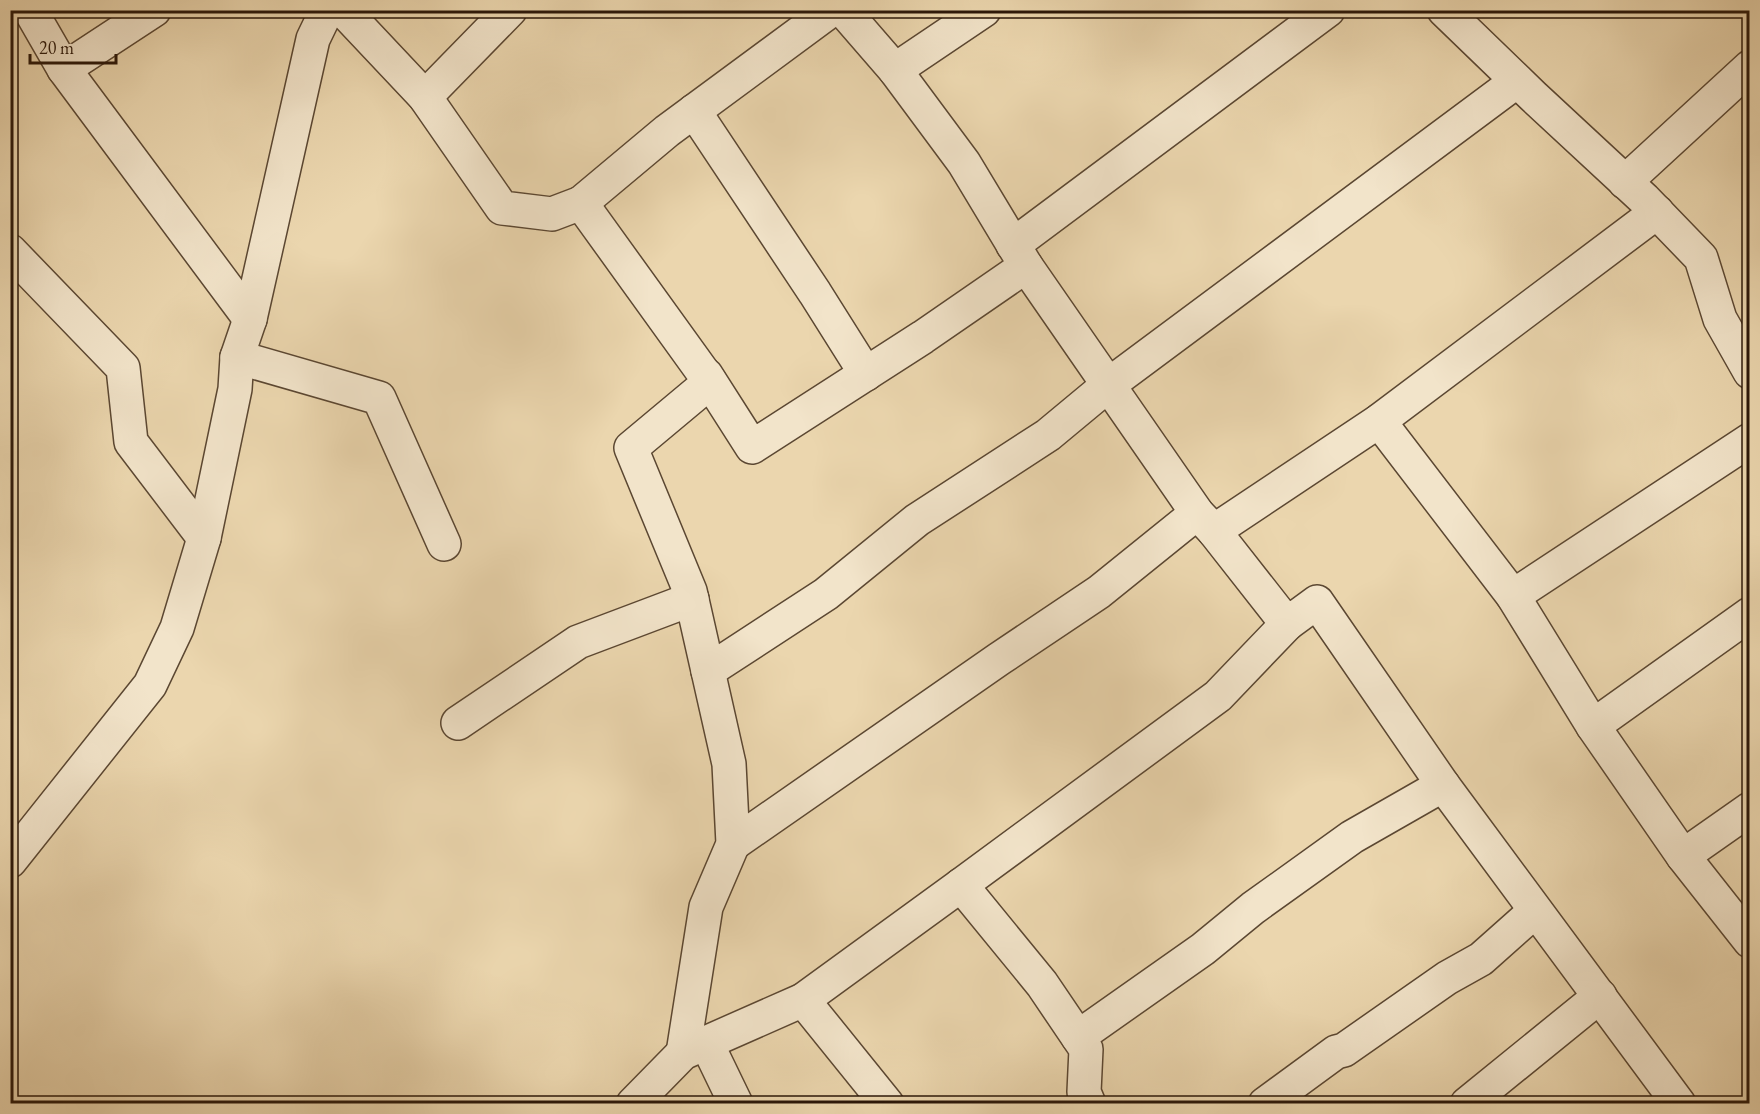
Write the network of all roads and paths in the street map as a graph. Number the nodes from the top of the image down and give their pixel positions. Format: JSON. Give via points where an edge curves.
{"nodes":[{"id":1,"x":30,"y":10,"type":"edge"},
{"id":2,"x":154,"y":10,"type":"edge"},
{"id":3,"x":298,"y":10,"type":"edge"},
{"id":4,"x":343,"y":10,"type":"edge"},
{"id":5,"x":510,"y":10,"type":"edge"},
{"id":6,"x":831,"y":10,"type":"edge"},
{"id":7,"x":843,"y":10,"type":"edge"},
{"id":8,"x":984,"y":10,"type":"edge"},
{"id":9,"x":1328,"y":10,"type":"edge"},
{"id":10,"x":1444,"y":10,"type":"edge"},
{"id":11,"x":320,"y":25,"type":"edge"},
{"id":12,"x":1749,"y":67,"type":"edge"},
{"id":13,"x":63,"y":69,"type":"junction"},
{"id":14,"x":895,"y":70,"type":"junction"},
{"id":15,"x":1517,"y":81,"type":"junction"},
{"id":16,"x":425,"y":96,"type":"junction"},
{"id":17,"x":694,"y":111,"type":"junction"},
{"id":18,"x":1625,"y":182,"type":"junction"},
{"id":19,"x":581,"y":204,"type":"junction"},
{"id":20,"x":1657,"y":212,"type":"junction"},
{"id":21,"x":10,"y":251,"type":"edge"},
{"id":22,"x":1019,"y":256,"type":"junction"},
{"id":23,"x":250,"y":319,"type":"junction"},
{"id":24,"x":237,"y":357,"type":"junction"},
{"id":25,"x":1749,"y":372,"type":"edge"},
{"id":26,"x":866,"y":374,"type":"junction"},
{"id":27,"x":706,"y":375,"type":"junction"},
{"id":28,"x":1107,"y":386,"type":"junction"},
{"id":29,"x":1379,"y":421,"type":"junction"},
{"id":30,"x":1749,"y":440,"type":"edge"},
{"id":31,"x":1205,"y":522,"type":"junction"},
{"id":32,"x":204,"y":538,"type":"junction"},
{"id":33,"x":444,"y":544,"type":"dead end"},
{"id":34,"x":1513,"y":596,"type":"junction"},
{"id":35,"x":692,"y":599,"type":"junction"},
{"id":36,"x":1749,"y":614,"type":"edge"},
{"id":37,"x":1287,"y":624,"type":"junction"},
{"id":38,"x":708,"y":671,"type":"junction"},
{"id":39,"x":458,"y":723,"type":"dead end"},
{"id":40,"x":1593,"y":726,"type":"junction"},
{"id":41,"x":1443,"y":785,"type":"junction"},
{"id":42,"x":1749,"y":809,"type":"edge"},
{"id":43,"x":734,"y":844,"type":"junction"},
{"id":44,"x":1683,"y":856,"type":"junction"},
{"id":45,"x":10,"y":861,"type":"edge"},
{"id":46,"x":961,"y":885,"type":"junction"},
{"id":47,"x":1535,"y":911,"type":"junction"},
{"id":48,"x":1749,"y":941,"type":"edge"},
{"id":49,"x":1600,"y":996,"type":"junction"},
{"id":50,"x":803,"y":1000,"type":"junction"},
{"id":51,"x":1078,"y":1037,"type":"junction"},
{"id":52,"x":695,"y":1048,"type":"junction"},
{"id":53,"x":633,"y":1104,"type":"edge"},
{"id":54,"x":736,"y":1104,"type":"edge"},
{"id":55,"x":887,"y":1104,"type":"edge"},
{"id":56,"x":1089,"y":1104,"type":"edge"},
{"id":57,"x":1264,"y":1104,"type":"edge"},
{"id":58,"x":1467,"y":1104,"type":"edge"},
{"id":59,"x":1679,"y":1104,"type":"edge"}],
"edges":[{"from":1,"to":13,"type":"street"},
{"from":2,"to":13,"type":"street"},
{"from":3,"to":11,"type":"street"},
{"from":4,"to":16,"type":"street"},
{"from":5,"to":16,"type":"street"},
{"from":6,"to":17,"type":"street"},
{"from":7,"to":14,"type":"street"},
{"from":8,"to":14,"type":"street"},
{"from":9,"to":22,"type":"street"},
{"from":10,"to":15,"type":"street"},
{"from":11,"to":23,"type":"street"},
{"from":12,"to":18,"type":"street"},
{"from":13,"to":23,"type":"street"},
{"from":14,"to":22,"type":"street","via":[[964,163]]},
{"from":15,"to":18,"type":"street"},
{"from":15,"to":28,"type":"street"},
{"from":16,"to":19,"type":"street","via":[[502,208],[552,214]]},
{"from":17,"to":19,"type":"street"},
{"from":17,"to":26,"type":"street"},
{"from":18,"to":20,"type":"street"},
{"from":19,"to":27,"type":"street"},
{"from":20,"to":25,"type":"street","via":[[1701,258],[1720,319]]},
{"from":20,"to":29,"type":"street"},
{"from":21,"to":32,"type":"street","via":[[123,368],[131,442]]},
{"from":22,"to":26,"type":"street"},
{"from":22,"to":28,"type":"street"},
{"from":23,"to":24,"type":"street"},
{"from":24,"to":32,"type":"street","via":[[235,389]]},
{"from":24,"to":33,"type":"street","via":[[379,398]]},
{"from":26,"to":27,"type":"street","via":[[752,447]]},
{"from":27,"to":35,"type":"street","via":[[710,382],[631,448]]},
{"from":28,"to":31,"type":"street"},
{"from":28,"to":38,"type":"street","via":[[1048,435],[917,520],[826,594]]},
{"from":29,"to":31,"type":"street"},
{"from":29,"to":34,"type":"street"},
{"from":30,"to":34,"type":"street"},
{"from":31,"to":37,"type":"street"},
{"from":31,"to":43,"type":"street","via":[[999,659]]},
{"from":32,"to":45,"type":"street","via":[[177,628],[150,685]]},
{"from":34,"to":40,"type":"street"},
{"from":35,"to":38,"type":"street"},
{"from":35,"to":39,"type":"street","via":[[578,642]]},
{"from":36,"to":40,"type":"street"},
{"from":37,"to":41,"type":"street","via":[[1317,602]]},
{"from":37,"to":46,"type":"street","via":[[1218,696]]},
{"from":38,"to":43,"type":"street","via":[[729,764]]},
{"from":40,"to":44,"type":"street"},
{"from":41,"to":47,"type":"street"},
{"from":41,"to":51,"type":"street","via":[[1352,837],[1253,908],[1203,950]]},
{"from":42,"to":44,"type":"street"},
{"from":43,"to":52,"type":"street","via":[[706,908]]},
{"from":44,"to":48,"type":"street"},
{"from":46,"to":50,"type":"street"},
{"from":46,"to":51,"type":"street","via":[[1042,984]]},
{"from":47,"to":49,"type":"street"},
{"from":47,"to":57,"type":"street","via":[[1481,959],[1336,1052]]},
{"from":49,"to":58,"type":"street"},
{"from":49,"to":59,"type":"street"},
{"from":50,"to":52,"type":"street"},
{"from":50,"to":55,"type":"street"},
{"from":51,"to":56,"type":"street","via":[[1086,1049],[1084,1092]]},
{"from":52,"to":53,"type":"street"},
{"from":52,"to":54,"type":"street"}]}
